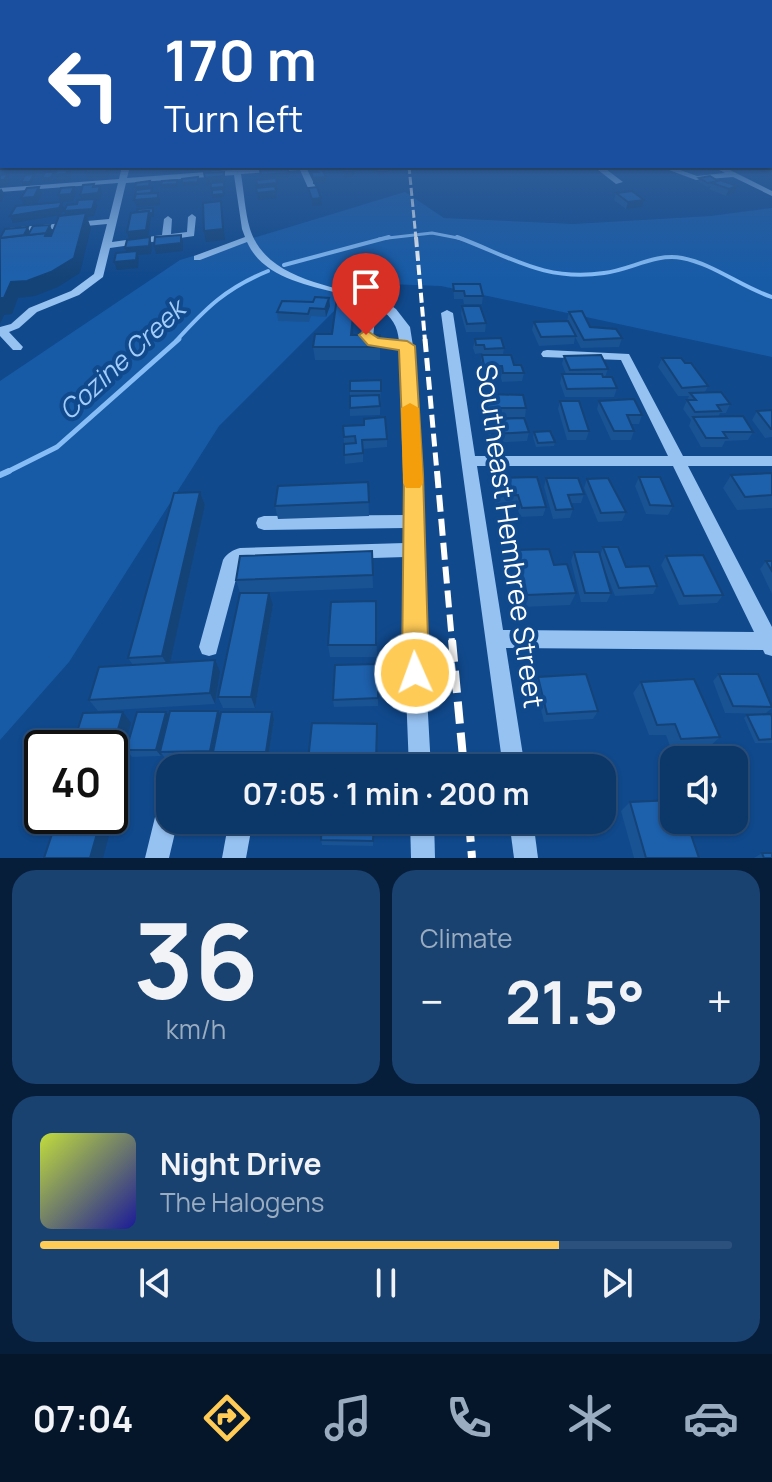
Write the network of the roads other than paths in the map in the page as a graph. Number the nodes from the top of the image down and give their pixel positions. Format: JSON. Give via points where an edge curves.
{"nodes":[{"id":1,"x":119,"y":199,"type":"edge"},
{"id":2,"x":242,"y":199,"type":"edge"},
{"id":3,"x":192,"y":217,"type":"dead end"},
{"id":4,"x":168,"y":219,"type":"dead end"},
{"id":5,"x":114,"y":221,"type":"junction"},
{"id":6,"x":12,"y":230,"type":"edge"},
{"id":7,"x":166,"y":237,"type":"junction"},
{"id":8,"x":248,"y":239,"type":"junction"},
{"id":9,"x":107,"y":246,"type":"junction"},
{"id":10,"x":197,"y":258,"type":"dead end"},
{"id":11,"x":447,"y":313,"type":"dead end"},
{"id":12,"x":369,"y":319,"type":"dead end"},
{"id":13,"x":0,"y":330,"type":"edge"},
{"id":14,"x":407,"y":346,"type":"junction"},
{"id":15,"x":17,"y":347,"type":"dead end"},
{"id":16,"x":547,"y":354,"type":"dead end"},
{"id":17,"x":468,"y":461,"type":"junction"},
{"id":18,"x":679,"y":461,"type":"junction"},
{"id":19,"x":772,"y":461,"type":"edge"},
{"id":20,"x":412,"y":521,"type":"junction"},
{"id":21,"x":264,"y":523,"type":"dead end"},
{"id":22,"x":413,"y":550,"type":"junction"},
{"id":23,"x":495,"y":639,"type":"junction"},
{"id":24,"x":771,"y":643,"type":"edge"},
{"id":25,"x":209,"y":647,"type":"dead end"},
{"id":26,"x":420,"y":754,"type":"edge"},
{"id":27,"x":512,"y":754,"type":"edge"},
{"id":28,"x":163,"y":834,"type":"edge"},
{"id":29,"x":238,"y":834,"type":"edge"},
{"id":30,"x":422,"y":834,"type":"edge"},
{"id":31,"x":523,"y":834,"type":"edge"},
{"id":32,"x":157,"y":858,"type":"edge"},
{"id":33,"x":234,"y":858,"type":"edge"},
{"id":34,"x":423,"y":858,"type":"edge"},
{"id":35,"x":526,"y":858,"type":"edge"}],
"edges":[{"from":1,"to":5,"type":"street"},
{"from":2,"to":8,"type":"street"},
{"from":3,"to":7,"type":"street","via":[[191,234]]},
{"from":4,"to":7,"type":"street"},
{"from":5,"to":6,"type":"street"},
{"from":5,"to":9,"type":"street"},
{"from":7,"to":9,"type":"street"},
{"from":8,"to":10,"type":"street"},
{"from":8,"to":14,"type":"street","via":[[282,272],[368,298],[392,311],[404,327]]},
{"from":9,"to":13,"type":"street","via":[[99,275],[75,293]]},
{"from":11,"to":17,"type":"street","name":"Southeast Hembree Street"},
{"from":12,"to":14,"type":"street","via":[[367,339]]},
{"from":13,"to":15,"type":"street"},
{"from":14,"to":20,"type":"street"},
{"from":16,"to":18,"type":"street","via":[[625,357]]},
{"from":17,"to":18,"type":"street"},
{"from":17,"to":23,"type":"street","name":"Southeast Hembree Street"},
{"from":18,"to":19,"type":"street"},
{"from":18,"to":24,"type":"street"},
{"from":20,"to":21,"type":"street"},
{"from":20,"to":22,"type":"street"},
{"from":22,"to":25,"type":"street","via":[[240,555],[232,560]]},
{"from":22,"to":26,"type":"street"},
{"from":23,"to":24,"type":"street"},
{"from":23,"to":27,"type":"street","name":"Southeast Hembree Street"},
{"from":28,"to":32,"type":"street"},
{"from":29,"to":33,"type":"street"},
{"from":30,"to":34,"type":"street"},
{"from":31,"to":35,"type":"street"}]}
